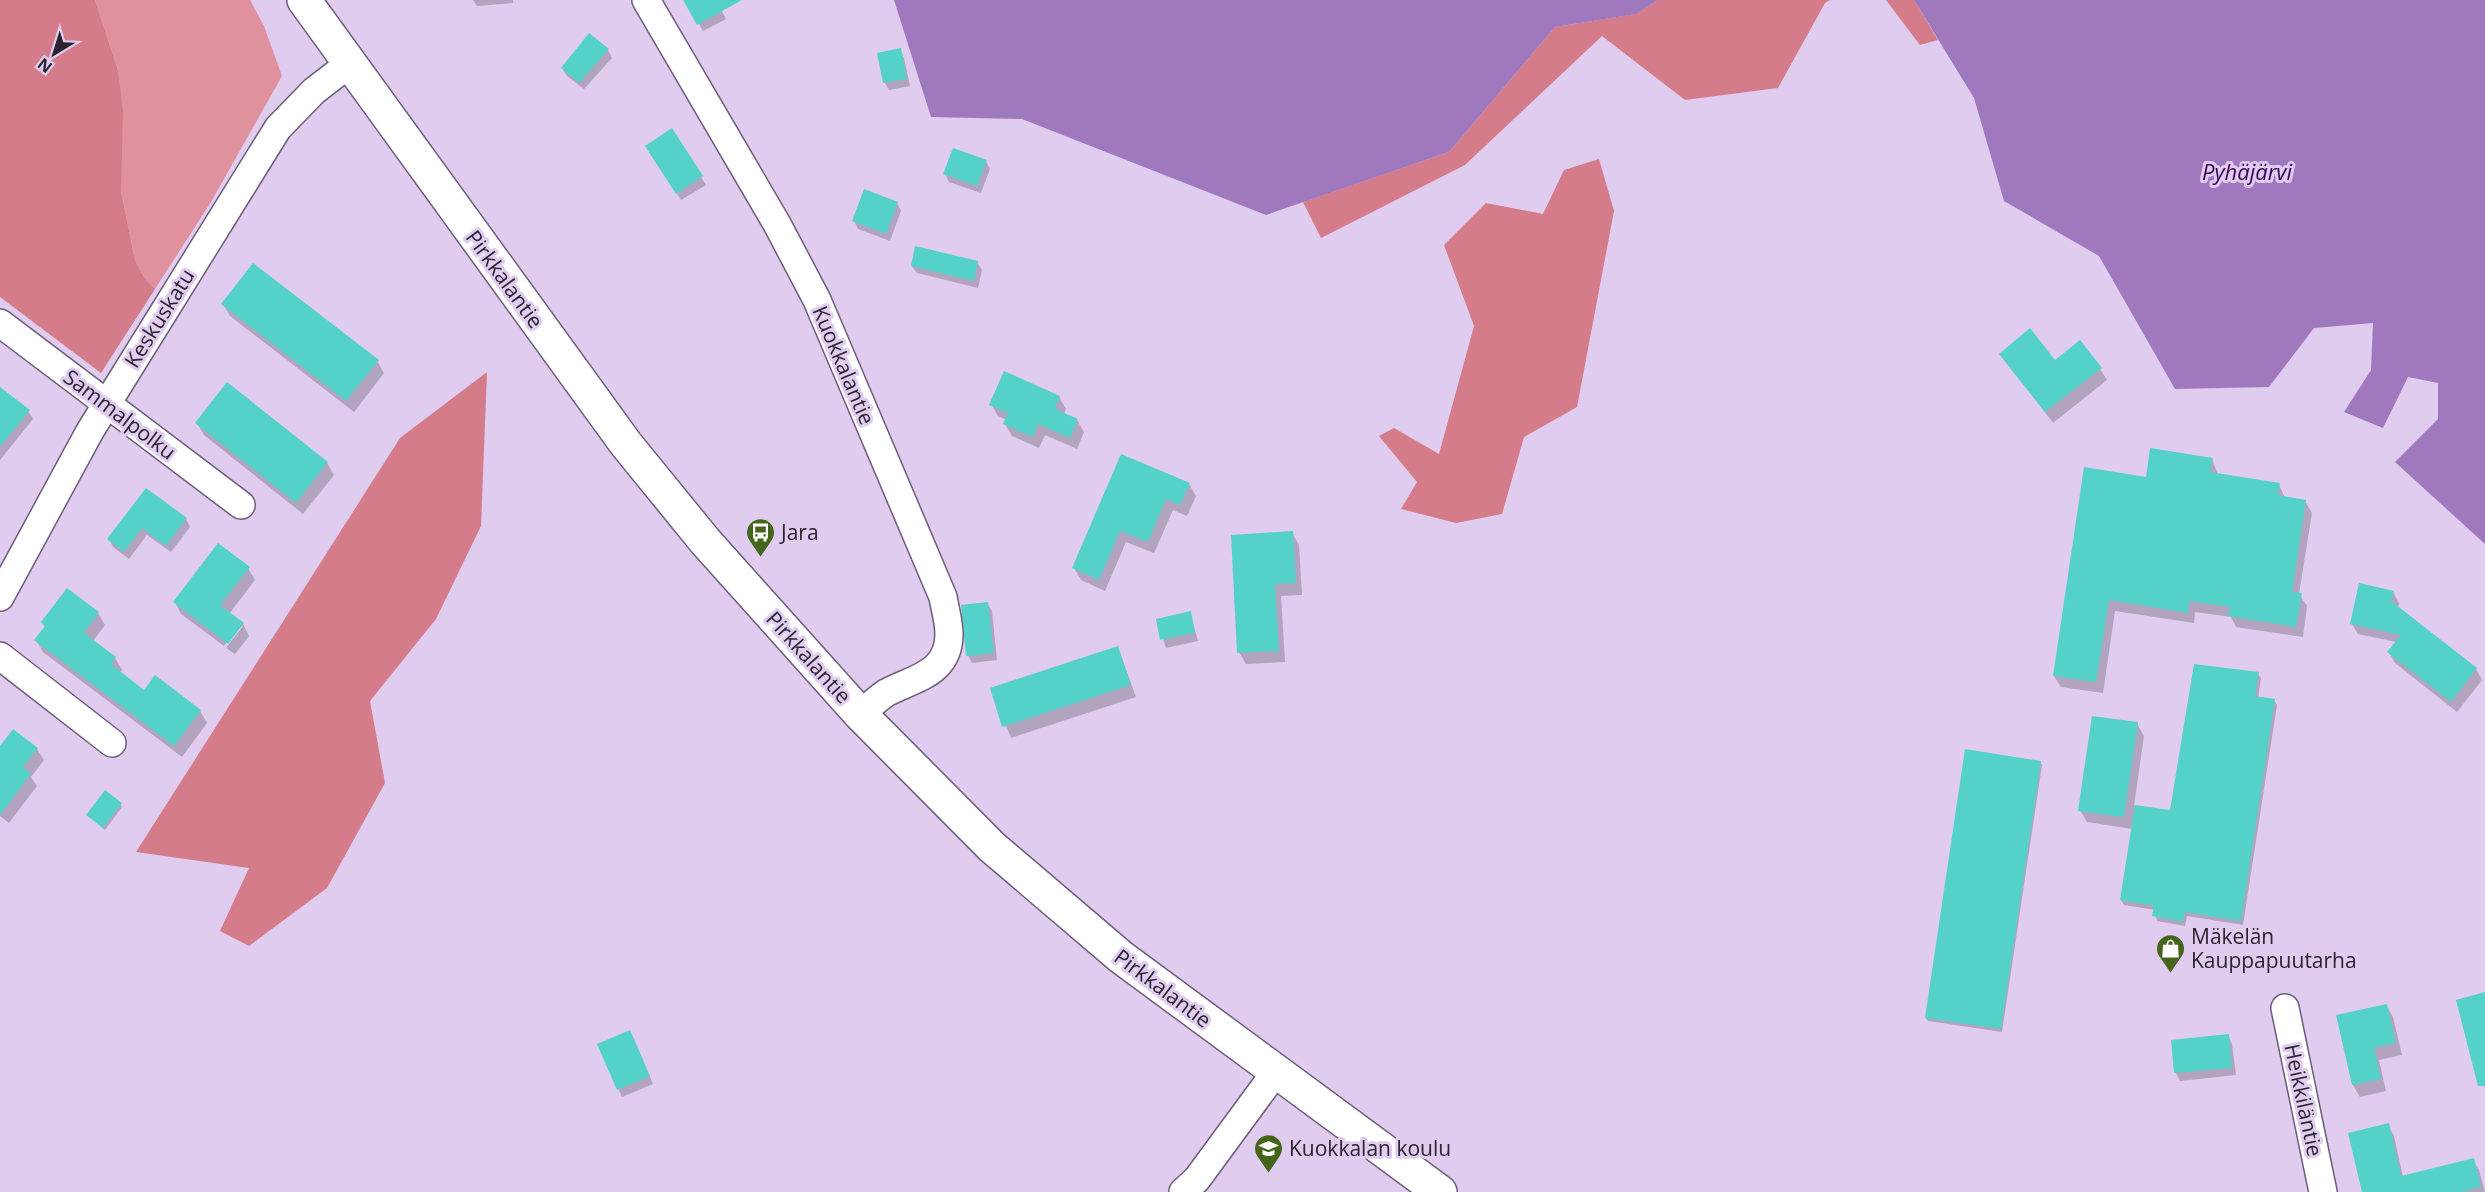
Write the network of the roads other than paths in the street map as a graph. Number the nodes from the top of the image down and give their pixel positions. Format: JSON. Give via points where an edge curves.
{"nodes":[{"id":1,"x":304,"y":0,"type":"edge"},
{"id":2,"x":646,"y":0,"type":"edge"},
{"id":3,"x":350,"y":64,"type":"junction"},
{"id":4,"x":0,"y":323,"type":"edge"},
{"id":5,"x":107,"y":404,"type":"junction"},
{"id":6,"x":241,"y":505,"type":"dead end"},
{"id":7,"x":0,"y":597,"type":"edge"},
{"id":8,"x":0,"y":656,"type":"edge"},
{"id":9,"x":861,"y":714,"type":"junction"},
{"id":10,"x":112,"y":743,"type":"dead end"},
{"id":11,"x":2285,"y":1008,"type":"dead end"},
{"id":12,"x":1275,"y":1073,"type":"junction"},
{"id":13,"x":1184,"y":1192,"type":"edge"},
{"id":14,"x":1440,"y":1192,"type":"edge"},
{"id":15,"x":2323,"y":1192,"type":"edge"}],
"edges":[{"from":1,"to":3,"type":"street","name":"Pirkkalantie"},
{"from":2,"to":9,"type":"street","name":"Kuokkalantie","via":[[817,300],[943,597],[949,633],[947,650],[939,665],[924,677],[884,694]]},
{"from":3,"to":5,"type":"street","name":"Keskuskatu","via":[[314,91],[278,128]]},
{"from":3,"to":9,"type":"street","name":"Pirkkalantie","via":[[626,444],[712,550]]},
{"from":4,"to":5,"type":"street","name":"Sammalpolku"},
{"from":5,"to":6,"type":"street","name":"Sammalpolku"},
{"from":5,"to":7,"type":"street","name":"Keskuskatu"},
{"from":8,"to":10,"type":"street"},
{"from":9,"to":12,"type":"street","name":"Pirkkalantie","via":[[992,847],[1121,957]]},
{"from":11,"to":15,"type":"street","name":"Heikkiläntie"},
{"from":12,"to":13,"type":"street"},
{"from":12,"to":14,"type":"street","name":"Pirkkalantie"}]}
